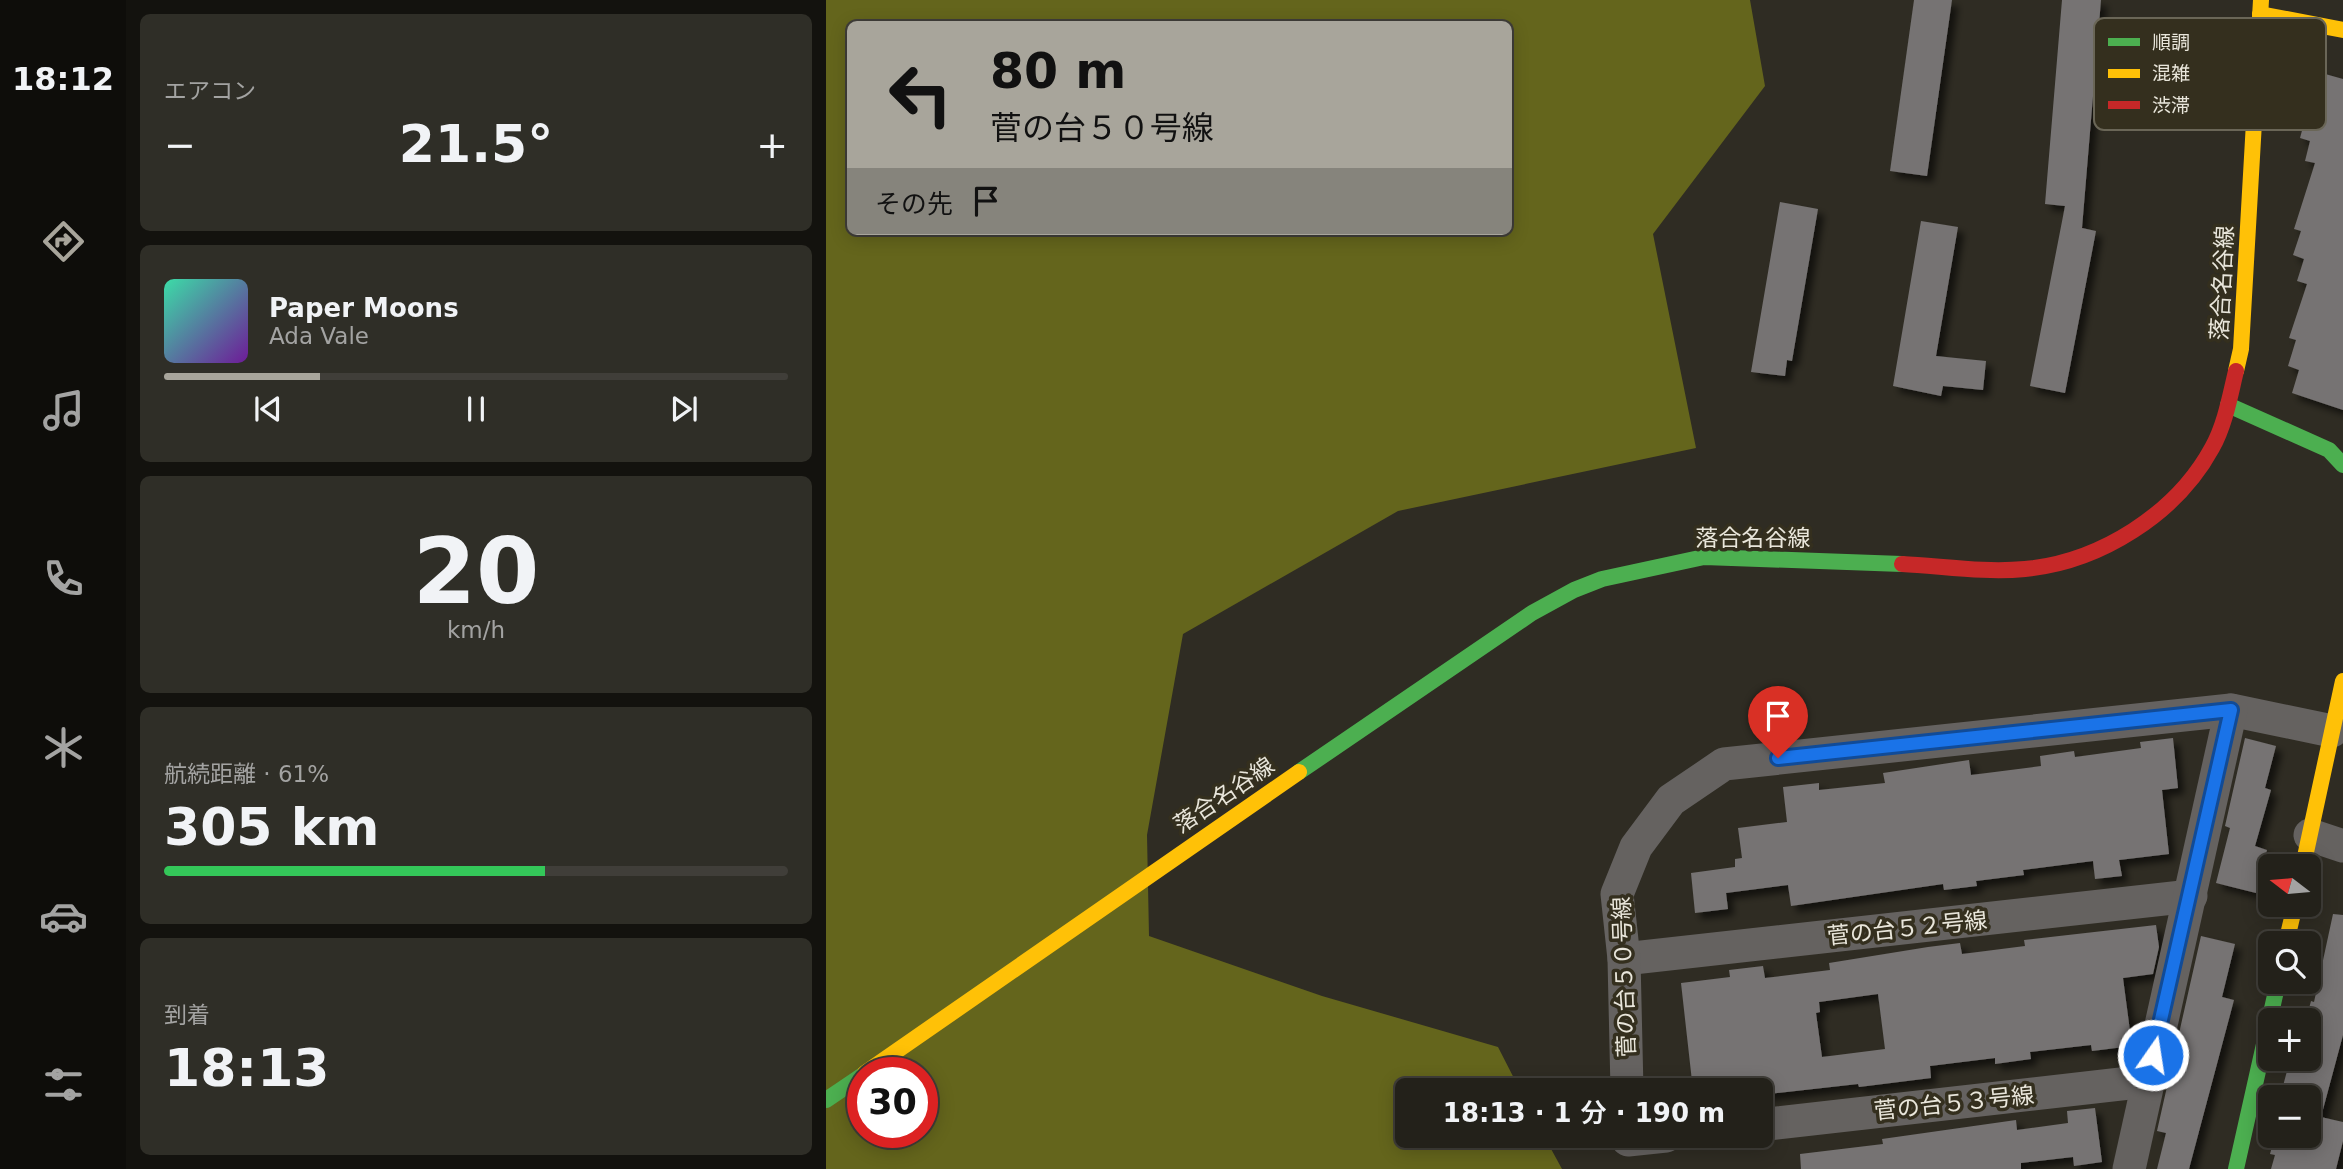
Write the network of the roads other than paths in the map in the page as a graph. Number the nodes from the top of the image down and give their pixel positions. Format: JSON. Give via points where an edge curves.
{"nodes":[{"id":1,"x":2260,"y":7,"type":"edge"},
{"id":2,"x":2300,"y":18,"type":"edge"},
{"id":3,"x":2326,"y":25,"type":"edge"},
{"id":4,"x":2343,"y":30,"type":"edge"},
{"id":5,"x":2253,"y":130,"type":"edge"},
{"id":6,"x":2228,"y":405,"type":"junction"},
{"id":7,"x":2343,"y":465,"type":"edge"},
{"id":8,"x":2343,"y":681,"type":"edge"},
{"id":9,"x":2231,"y":710,"type":"junction"},
{"id":10,"x":2332,"y":731,"type":"junction"},
{"id":11,"x":2343,"y":846,"type":"edge"},
{"id":12,"x":2307,"y":851,"type":"edge"},
{"id":13,"x":2191,"y":896,"type":"junction"},
{"id":14,"x":1624,"y":959,"type":"junction"},
{"id":15,"x":2275,"y":994,"type":"edge"},
{"id":16,"x":889,"y":1057,"type":"edge"},
{"id":17,"x":1627,"y":1078,"type":"edge"},
{"id":18,"x":2147,"y":1081,"type":"junction"},
{"id":19,"x":847,"y":1086,"type":"edge"},
{"id":20,"x":826,"y":1100,"type":"edge"},
{"id":21,"x":1773,"y":1124,"type":"edge"},
{"id":22,"x":2129,"y":1169,"type":"edge"},
{"id":23,"x":2236,"y":1169,"type":"edge"}],
"edges":[{"from":1,"to":2,"type":"street"},
{"from":3,"to":4,"type":"street"},
{"from":5,"to":6,"type":"street","name":"落合名谷線","via":[[2241,349]]},
{"from":6,"to":7,"type":"street","via":[[2329,450]]},
{"from":6,"to":16,"type":"street","name":"落合名谷線","via":[[2202,465],[2162,510],[2104,547],[2069,561],[2011,568],[1704,557],[1586,584],[1480,647]]},
{"from":8,"to":10,"type":"street"},
{"from":9,"to":10,"type":"street","name":"菅の台５０号線"},
{"from":9,"to":13,"type":"street"},
{"from":9,"to":14,"type":"street","name":"菅の台５０号線","via":[[1724,764],[1671,800],[1636,847],[1617,894]]},
{"from":10,"to":12,"type":"street"},
{"from":11,"to":12,"type":"street"},
{"from":13,"to":14,"type":"street","name":"菅の台５２号線"},
{"from":13,"to":18,"type":"street"},
{"from":14,"to":17,"type":"street","name":"菅の台５０号線"},
{"from":15,"to":23,"type":"street"},
{"from":18,"to":21,"type":"street","name":"菅の台５３号線"},
{"from":18,"to":22,"type":"street"},
{"from":19,"to":20,"type":"street","name":"落合名谷線"}]}
